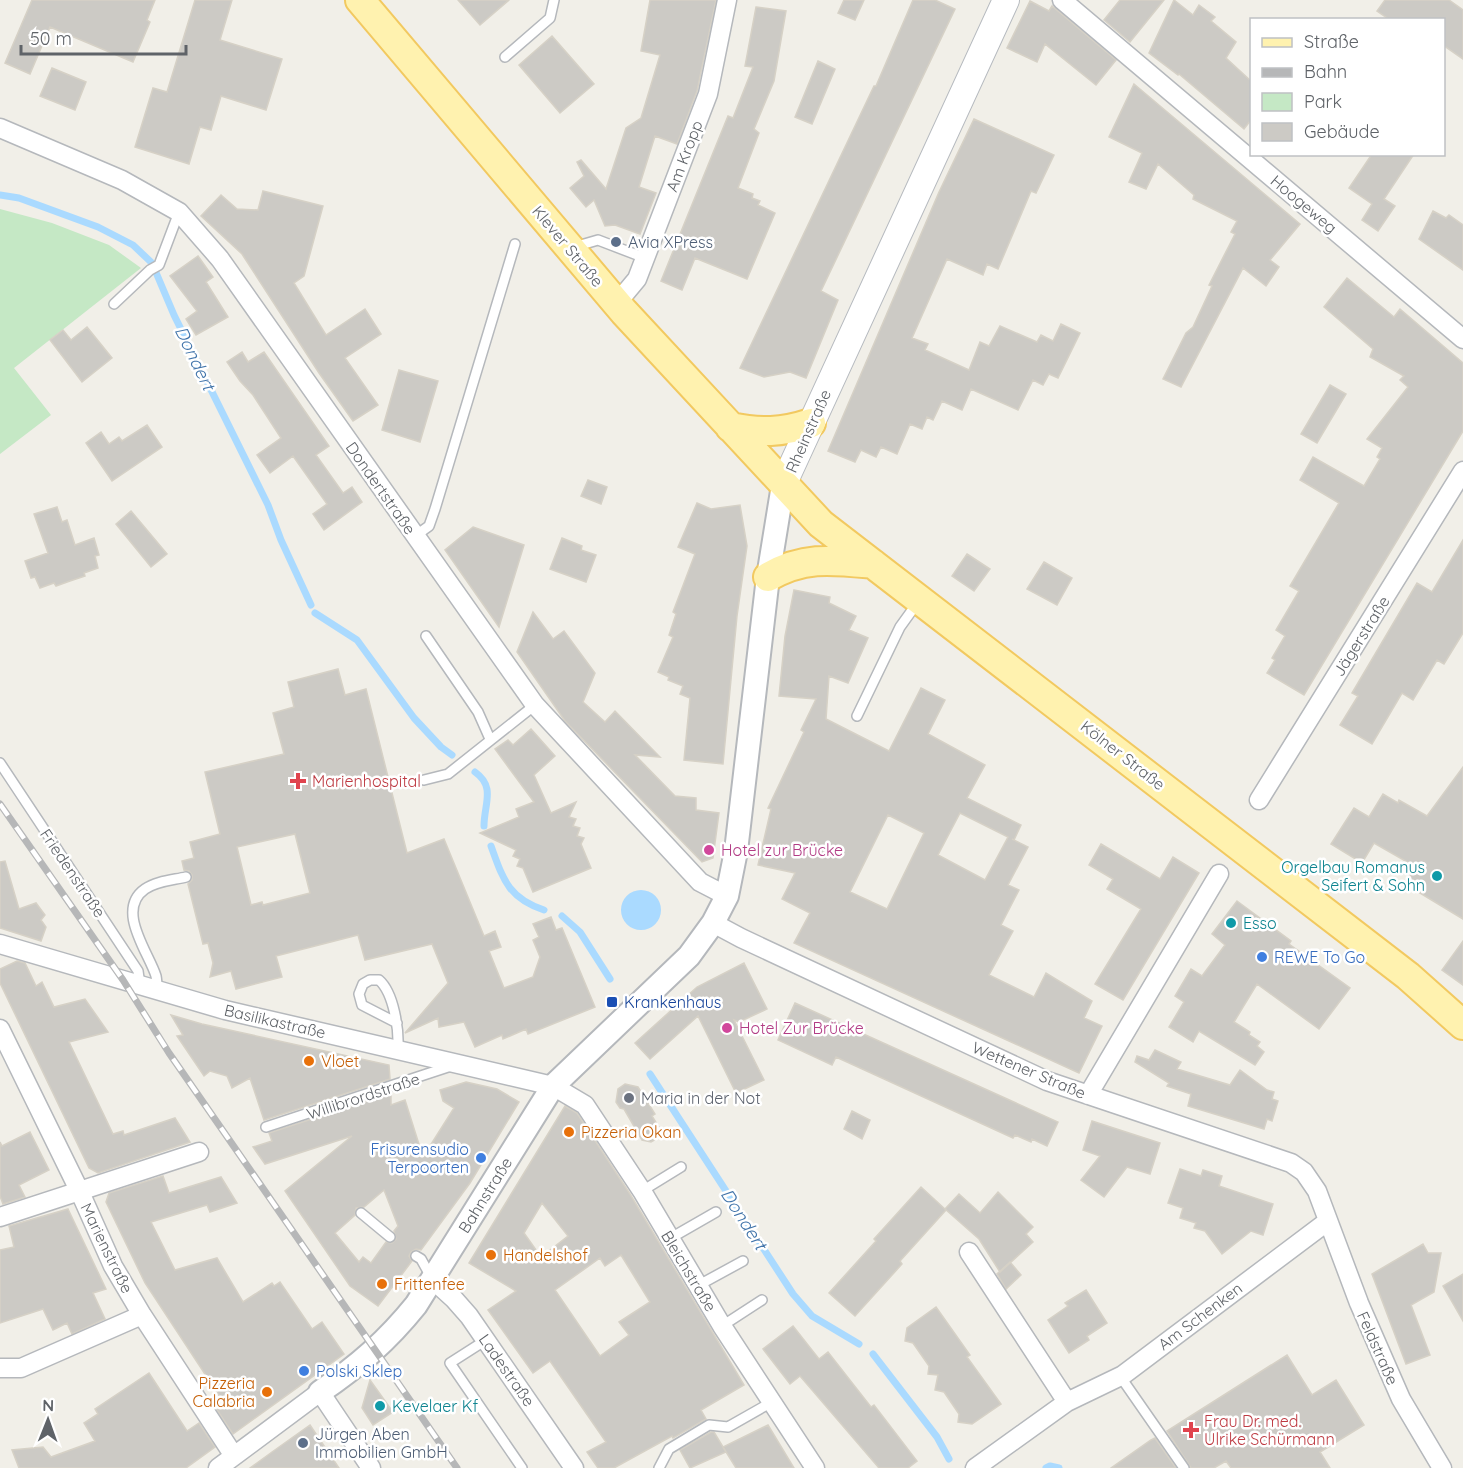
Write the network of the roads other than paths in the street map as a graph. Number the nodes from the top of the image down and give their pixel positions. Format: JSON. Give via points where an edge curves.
{"nodes":[{"id":1,"x":360,"y":0,"type":"edge"},
{"id":2,"x":554,"y":0,"type":"edge"},
{"id":3,"x":727,"y":0,"type":"edge"},
{"id":4,"x":1006,"y":0,"type":"edge"},
{"id":5,"x":1062,"y":0,"type":"edge"},
{"id":6,"x":505,"y":57,"type":"dead end"},
{"id":7,"x":0,"y":128,"type":"edge"},
{"id":8,"x":179,"y":212,"type":"junction"},
{"id":9,"x":515,"y":244,"type":"dead end"},
{"id":10,"x":570,"y":248,"type":"junction"},
{"id":11,"x":645,"y":258,"type":"junction"},
{"id":12,"x":617,"y":303,"type":"junction"},
{"id":13,"x":114,"y":304,"type":"dead end"},
{"id":14,"x":1463,"y":339,"type":"edge"},
{"id":15,"x":811,"y":423,"type":"junction"},
{"id":16,"x":730,"y":427,"type":"junction"},
{"id":17,"x":1463,"y":471,"type":"edge"},
{"id":18,"x":783,"y":485,"type":"junction"},
{"id":19,"x":415,"y":536,"type":"junction"},
{"id":20,"x":873,"y":564,"type":"junction"},
{"id":21,"x":768,"y":577,"type":"junction"},
{"id":22,"x":919,"y":600,"type":"junction"},
{"id":23,"x":426,"y":636,"type":"dead end"},
{"id":24,"x":534,"y":705,"type":"junction"},
{"id":25,"x":857,"y":716,"type":"dead end"},
{"id":26,"x":490,"y":739,"type":"junction"},
{"id":27,"x":0,"y":763,"type":"edge"},
{"id":28,"x":424,"y":780,"type":"dead end"},
{"id":29,"x":1259,"y":800,"type":"dead end"},
{"id":30,"x":1219,"y":874,"type":"dead end"},
{"id":31,"x":186,"y":878,"type":"dead end"},
{"id":32,"x":727,"y":896,"type":"junction"},
{"id":33,"x":713,"y":923,"type":"junction"},
{"id":34,"x":0,"y":944,"type":"edge"},
{"id":35,"x":149,"y":988,"type":"junction"},
{"id":36,"x":397,"y":1023,"type":"junction"},
{"id":37,"x":1463,"y":1024,"type":"edge"},
{"id":38,"x":0,"y":1029,"type":"edge"},
{"id":39,"x":398,"y":1049,"type":"junction"},
{"id":40,"x":459,"y":1063,"type":"junction"},
{"id":41,"x":553,"y":1086,"type":"junction"},
{"id":42,"x":1088,"y":1095,"type":"junction"},
{"id":43,"x":266,"y":1127,"type":"dead end"},
{"id":44,"x":199,"y":1152,"type":"dead end"},
{"id":45,"x":681,"y":1167,"type":"dead end"},
{"id":46,"x":79,"y":1190,"type":"junction"},
{"id":47,"x":642,"y":1191,"type":"junction"},
{"id":48,"x":716,"y":1212,"type":"dead end"},
{"id":49,"x":361,"y":1213,"type":"dead end"},
{"id":50,"x":0,"y":1217,"type":"edge"},
{"id":51,"x":1328,"y":1221,"type":"junction"},
{"id":52,"x":390,"y":1237,"type":"dead end"},
{"id":53,"x":669,"y":1239,"type":"junction"},
{"id":54,"x":969,"y":1252,"type":"dead end"},
{"id":55,"x":416,"y":1256,"type":"dead end"},
{"id":56,"x":742,"y":1261,"type":"dead end"},
{"id":57,"x":432,"y":1280,"type":"junction"},
{"id":58,"x":699,"y":1285,"type":"junction"},
{"id":59,"x":762,"y":1300,"type":"dead end"},
{"id":60,"x":142,"y":1315,"type":"junction"},
{"id":61,"x":722,"y":1326,"type":"junction"},
{"id":62,"x":486,"y":1340,"type":"junction"},
{"id":63,"x":0,"y":1368,"type":"edge"},
{"id":64,"x":1120,"y":1376,"type":"junction"},
{"id":65,"x":320,"y":1392,"type":"junction"},
{"id":66,"x":772,"y":1402,"type":"junction"},
{"id":67,"x":1067,"y":1402,"type":"junction"},
{"id":68,"x":234,"y":1456,"type":"junction"},
{"id":69,"x":218,"y":1468,"type":"edge"},
{"id":70,"x":371,"y":1468,"type":"edge"},
{"id":71,"x":522,"y":1468,"type":"edge"},
{"id":72,"x":574,"y":1468,"type":"edge"},
{"id":73,"x":659,"y":1468,"type":"edge"},
{"id":74,"x":814,"y":1468,"type":"edge"},
{"id":75,"x":975,"y":1468,"type":"edge"},
{"id":76,"x":1184,"y":1468,"type":"edge"},
{"id":77,"x":1442,"y":1468,"type":"edge"}],
"edges":[{"from":1,"to":10,"type":"main road","name":"Klever Straße"},
{"from":2,"to":6,"type":"lane","via":[[550,18]]},
{"from":3,"to":11,"type":"street","name":"Am Kropp","via":[[708,94]]},
{"from":4,"to":15,"type":"main road","name":"Rheinstraße"},
{"from":5,"to":14,"type":"street","name":"Hoogeweg"},
{"from":7,"to":8,"type":"street","name":"Dondertstraße","via":[[122,180]]},
{"from":8,"to":13,"type":"lane","via":[[154,268]]},
{"from":8,"to":19,"type":"street","name":"Dondertstraße","via":[[219,259]]},
{"from":9,"to":19,"type":"lane","via":[[435,510],[429,526]]},
{"from":10,"to":11,"type":"lane","via":[[598,240]]},
{"from":10,"to":12,"type":"main road","name":"Klever Straße"},
{"from":11,"to":12,"type":"street","name":"Am Kropp","via":[[637,279]]},
{"from":12,"to":16,"type":"main road","name":"Klever Straße"},
{"from":15,"to":16,"type":"main road","via":[[772,432]]},
{"from":15,"to":18,"type":"main road","name":"Rheinstraße"},
{"from":16,"to":18,"type":"main road","name":"Klever Straße"},
{"from":17,"to":29,"type":"street","name":"Jägerstraße"},
{"from":18,"to":20,"type":"main road","name":"Kölner Straße","via":[[821,524]]},
{"from":18,"to":21,"type":"street","name":"Rheinstraße"},
{"from":19,"to":24,"type":"street","name":"Dondertstraße"},
{"from":20,"to":21,"type":"main road","via":[[828,559],[805,561]]},
{"from":20,"to":22,"type":"main road","name":"Kölner Straße"},
{"from":21,"to":32,"type":"street","name":"Rheinstraße","via":[[736,851]]},
{"from":22,"to":25,"type":"lane","via":[[900,627]]},
{"from":22,"to":37,"type":"main road","name":"Kölner Straße","via":[[1389,962]]},
{"from":23,"to":26,"type":"lane","via":[[478,712]]},
{"from":24,"to":26,"type":"lane"},
{"from":24,"to":32,"type":"street","name":"Dondertstraße","via":[[700,882]]},
{"from":26,"to":28,"type":"lane","via":[[448,774]]},
{"from":27,"to":35,"type":"lane","name":"Friedenstraße"},
{"from":30,"to":42,"type":"street"},
{"from":31,"to":35,"type":"lane","via":[[143,890],[133,909],[139,940],[156,977]]},
{"from":32,"to":33,"type":"street","name":"Bahnstraße"},
{"from":33,"to":41,"type":"street","name":"Bahnstraße","via":[[689,956]]},
{"from":33,"to":42,"type":"street","name":"Wettener Straße","via":[[1047,1081]]},
{"from":34,"to":35,"type":"street","name":"Basilikastraße"},
{"from":35,"to":39,"type":"street","name":"Basilikastraße","via":[[225,1010]]},
{"from":36,"to":36,"type":"lane","via":[[386,986],[379,980],[363,984],[359,994],[362,1005]]},
{"from":36,"to":39,"type":"lane"},
{"from":38,"to":46,"type":"street","name":"Marienstraße"},
{"from":39,"to":40,"type":"street","name":"Basilikastraße"},
{"from":40,"to":41,"type":"street","name":"Basilikastraße"},
{"from":40,"to":43,"type":"lane","name":"Willibrordstraße"},
{"from":41,"to":47,"type":"street","name":"Bleichstraße","via":[[585,1105]]},
{"from":41,"to":57,"type":"street","name":"Bahnstraße"},
{"from":42,"to":51,"type":"street","name":"Wettener Straße","via":[[1291,1163],[1304,1172],[1317,1191]]},
{"from":44,"to":46,"type":"street"},
{"from":45,"to":47,"type":"lane"},
{"from":46,"to":50,"type":"street"},
{"from":46,"to":60,"type":"street","name":"Marienstraße","via":[[113,1266]]},
{"from":47,"to":53,"type":"street","name":"Bleichstraße"},
{"from":48,"to":53,"type":"lane"},
{"from":49,"to":52,"type":"lane"},
{"from":51,"to":64,"type":"street","name":"Am Schenken"},
{"from":51,"to":77,"type":"street","name":"Feldstraße","via":[[1401,1399]]},
{"from":53,"to":58,"type":"street","name":"Bleichstraße"},
{"from":54,"to":67,"type":"street"},
{"from":55,"to":57,"type":"lane"},
{"from":56,"to":58,"type":"lane"},
{"from":57,"to":62,"type":"street","name":"Ladestraße","via":[[454,1299]]},
{"from":57,"to":65,"type":"street","name":"Bahnstraße","via":[[394,1333],[357,1367]]},
{"from":58,"to":61,"type":"street","name":"Bleichstraße"},
{"from":59,"to":61,"type":"lane"},
{"from":60,"to":63,"type":"street","via":[[21,1368]]},
{"from":60,"to":68,"type":"street","name":"Marienstraße"},
{"from":61,"to":66,"type":"street","name":"Bleichstraße"},
{"from":62,"to":71,"type":"lane","via":[[450,1363]]},
{"from":62,"to":72,"type":"street","name":"Ladestraße"},
{"from":64,"to":67,"type":"street","name":"Am Schenken"},
{"from":64,"to":76,"type":"lane"},
{"from":65,"to":68,"type":"street","name":"Bahnstraße"},
{"from":65,"to":70,"type":"street"},
{"from":66,"to":73,"type":"lane","via":[[728,1427],[709,1425],[669,1449]]},
{"from":66,"to":74,"type":"street","name":"Bleichstraße"},
{"from":67,"to":75,"type":"street","name":"Am Schenken"},
{"from":68,"to":69,"type":"street","name":"Bahnstraße"}]}
